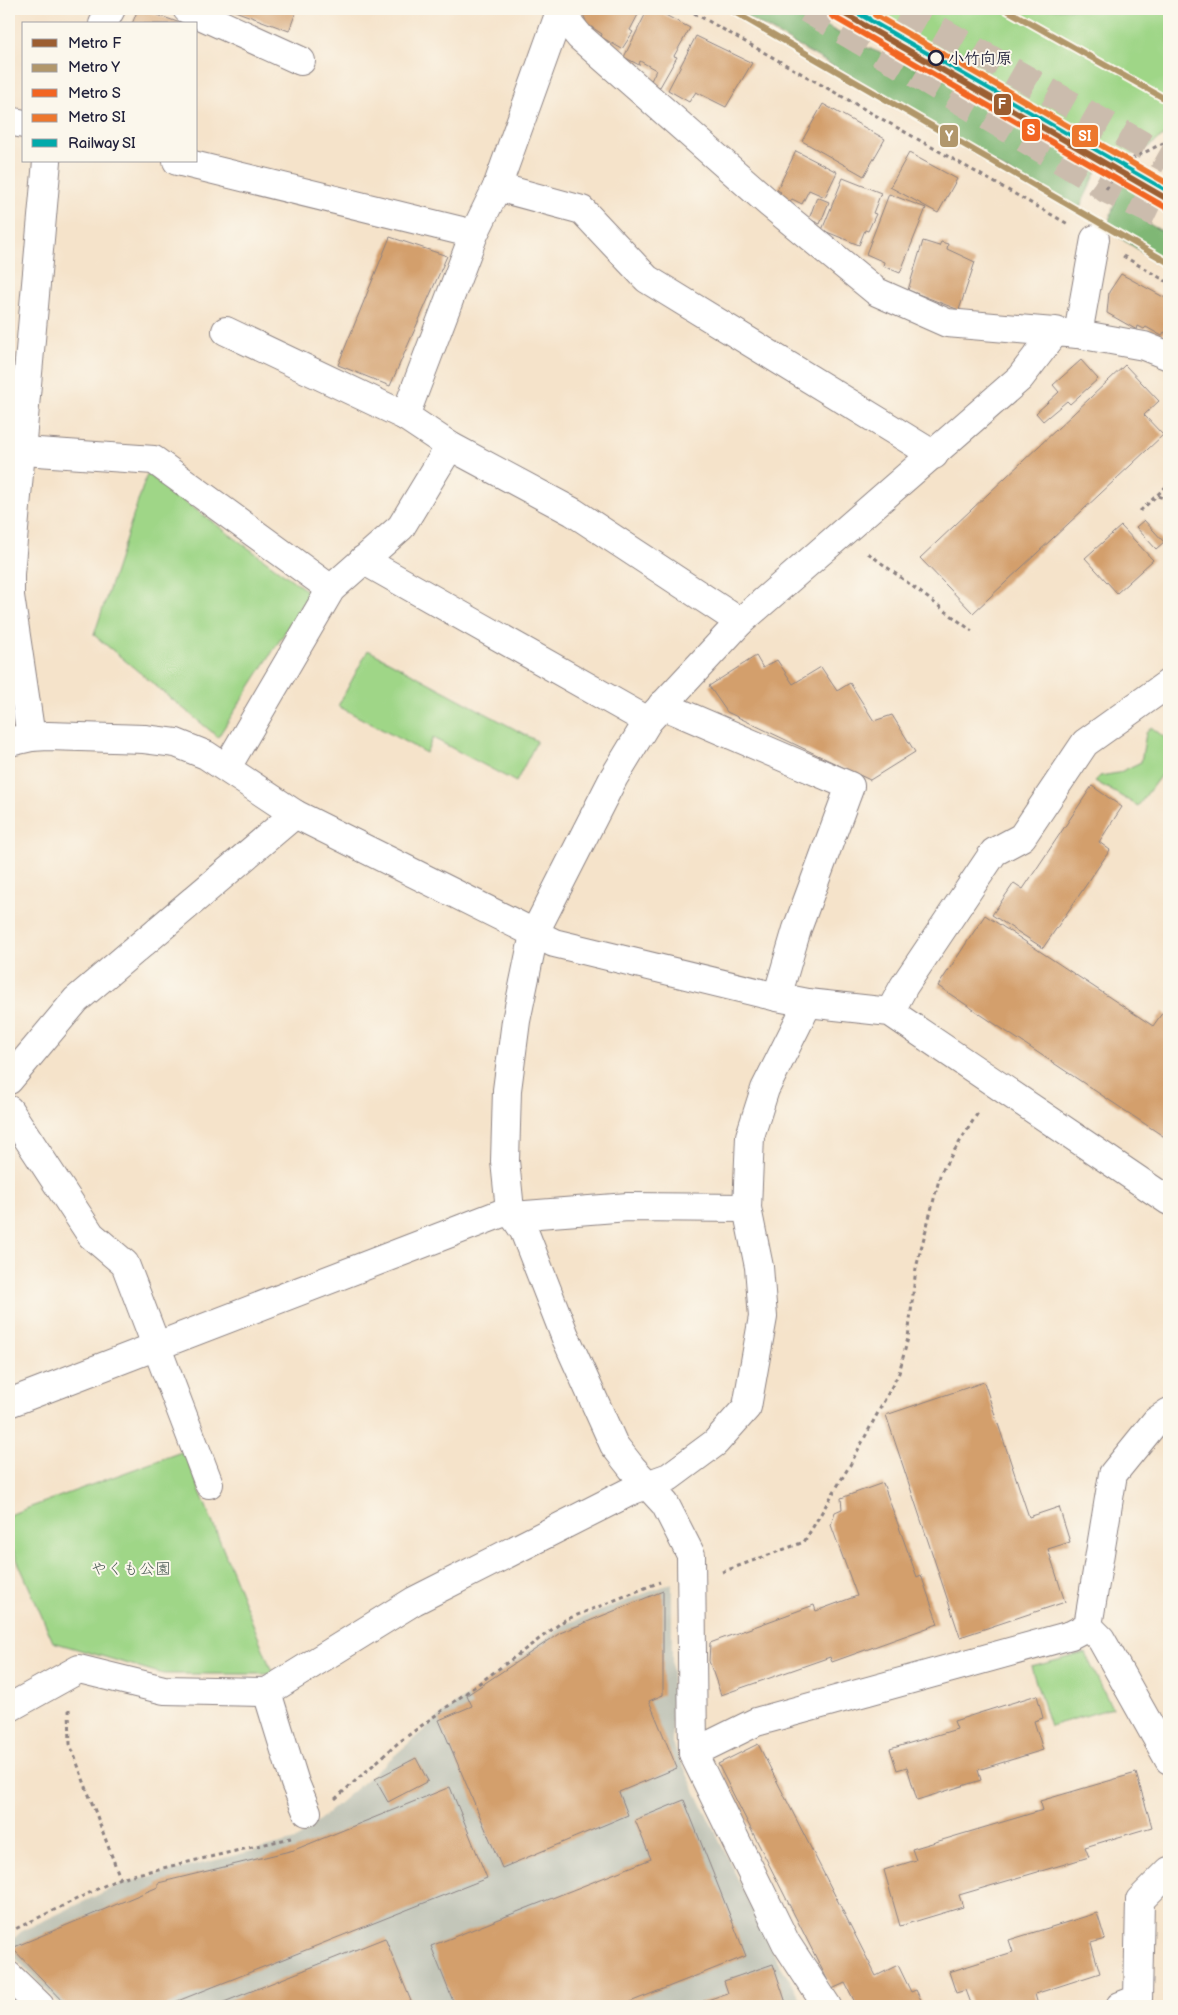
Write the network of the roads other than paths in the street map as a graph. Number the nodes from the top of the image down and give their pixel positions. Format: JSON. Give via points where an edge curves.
{"nodes":[{"id":1,"x":111,"y":9,"type":"edge"},
{"id":2,"x":187,"y":9,"type":"edge"},
{"id":3,"x":559,"y":10,"type":"edge"},
{"id":4,"x":104,"y":22,"type":"edge"},
{"id":5,"x":301,"y":61,"type":"dead end"},
{"id":6,"x":9,"y":121,"type":"edge"},
{"id":7,"x":22,"y":124,"type":"edge"},
{"id":8,"x":47,"y":162,"type":"edge"},
{"id":9,"x":181,"y":162,"type":"edge"},
{"id":10,"x":498,"y":187,"type":"junction"},
{"id":11,"x":474,"y":234,"type":"junction"},
{"id":12,"x":1095,"y":240,"type":"road end"},
{"id":13,"x":226,"y":331,"type":"dead end"},
{"id":14,"x":1067,"y":332,"type":"junction"},
{"id":15,"x":1169,"y":356,"type":"edge"},
{"id":16,"x":405,"y":416,"type":"junction"},
{"id":17,"x":450,"y":446,"type":"junction"},
{"id":18,"x":15,"y":450,"type":"edge"},
{"id":19,"x":934,"y":455,"type":"junction"},
{"id":20,"x":363,"y":560,"type":"junction"},
{"id":21,"x":331,"y":589,"type":"junction"},
{"id":22,"x":740,"y":622,"type":"junction"},
{"id":23,"x":1169,"y":683,"type":"edge"},
{"id":24,"x":655,"y":713,"type":"junction"},
{"id":25,"x":20,"y":739,"type":"edge"},
{"id":26,"x":226,"y":767,"type":"junction"},
{"id":27,"x":295,"y":814,"type":"junction"},
{"id":28,"x":534,"y":934,"type":"junction"},
{"id":29,"x":777,"y":997,"type":"junction"},
{"id":30,"x":808,"y":1003,"type":"junction"},
{"id":31,"x":890,"y":1012,"type":"junction"},
{"id":32,"x":9,"y":1080,"type":"edge"},
{"id":33,"x":9,"y":1110,"type":"edge"},
{"id":34,"x":1169,"y":1201,"type":"edge"},
{"id":35,"x":747,"y":1208,"type":"junction"},
{"id":36,"x":512,"y":1213,"type":"junction"},
{"id":37,"x":155,"y":1348,"type":"junction"},
{"id":38,"x":9,"y":1403,"type":"edge"},
{"id":39,"x":1169,"y":1412,"type":"edge"},
{"id":40,"x":209,"y":1484,"type":"dead end"},
{"id":41,"x":648,"y":1485,"type":"junction"},
{"id":42,"x":1088,"y":1626,"type":"junction"},
{"id":43,"x":267,"y":1692,"type":"junction"},
{"id":44,"x":9,"y":1708,"type":"edge"},
{"id":45,"x":1166,"y":1748,"type":"edge"},
{"id":46,"x":693,"y":1753,"type":"junction"},
{"id":47,"x":307,"y":1812,"type":"dead end"},
{"id":48,"x":1169,"y":1871,"type":"edge"},
{"id":49,"x":9,"y":1976,"type":"edge"},
{"id":50,"x":40,"y":2006,"type":"edge"},
{"id":51,"x":827,"y":2006,"type":"edge"},
{"id":52,"x":1120,"y":2006,"type":"edge"}],
"edges":[{"from":1,"to":4,"type":"street"},
{"from":2,"to":5,"type":"street"},
{"from":3,"to":10,"type":"street"},
{"from":3,"to":14,"type":"street","via":[[580,37],[770,204],[877,292],[947,323]]},
{"from":6,"to":7,"type":"street"},
{"from":8,"to":18,"type":"street"},
{"from":9,"to":11,"type":"street"},
{"from":10,"to":11,"type":"street"},
{"from":10,"to":19,"type":"street","via":[[582,210],[647,279]]},
{"from":11,"to":16,"type":"street"},
{"from":12,"to":14,"type":"street"},
{"from":13,"to":16,"type":"street"},
{"from":14,"to":15,"type":"street","via":[[1144,346]]},
{"from":14,"to":19,"type":"street"},
{"from":16,"to":17,"type":"street"},
{"from":17,"to":20,"type":"street","via":[[401,527]]},
{"from":17,"to":22,"type":"street","via":[[573,512]]},
{"from":18,"to":21,"type":"street","via":[[154,460]]},
{"from":18,"to":25,"type":"street","via":[[10,596]]},
{"from":19,"to":22,"type":"street"},
{"from":20,"to":21,"type":"street"},
{"from":20,"to":24,"type":"street"},
{"from":21,"to":26,"type":"street"},
{"from":22,"to":24,"type":"street"},
{"from":23,"to":31,"type":"street","via":[[1085,743],[1022,837],[994,852]]},
{"from":24,"to":28,"type":"street","via":[[614,778]]},
{"from":24,"to":29,"type":"street","via":[[850,786],[797,929]]},
{"from":25,"to":26,"type":"street","via":[[144,739],[176,743]]},
{"from":26,"to":27,"type":"street"},
{"from":27,"to":28,"type":"street"},
{"from":27,"to":32,"type":"street","via":[[76,1000]]},
{"from":28,"to":29,"type":"street","via":[[554,943]]},
{"from":28,"to":36,"type":"street","via":[[516,1021],[507,1090],[505,1161]]},
{"from":29,"to":30,"type":"street"},
{"from":30,"to":31,"type":"street"},
{"from":30,"to":35,"type":"street","via":[[765,1089],[750,1136]]},
{"from":31,"to":34,"type":"street"},
{"from":33,"to":37,"type":"street","via":[[91,1235],[125,1264]]},
{"from":35,"to":36,"type":"street","via":[[628,1207]]},
{"from":35,"to":41,"type":"street","via":[[759,1267],[763,1317],[747,1407],[715,1443],[669,1477]]},
{"from":36,"to":37,"type":"street"},
{"from":36,"to":41,"type":"street","via":[[524,1231],[565,1336],[614,1445]]},
{"from":37,"to":38,"type":"street"},
{"from":37,"to":40,"type":"street"},
{"from":39,"to":42,"type":"street","via":[[1156,1421],[1113,1474]]},
{"from":41,"to":43,"type":"street","via":[[414,1601]]},
{"from":41,"to":46,"type":"street","via":[[665,1504],[691,1555]]},
{"from":42,"to":45,"type":"street","via":[[1102,1639]]},
{"from":42,"to":46,"type":"street","via":[[1071,1636],[756,1722]]},
{"from":43,"to":44,"type":"street","via":[[164,1690],[79,1669]]},
{"from":43,"to":47,"type":"street"},
{"from":46,"to":51,"type":"street","via":[[786,1942]]},
{"from":48,"to":52,"type":"street","via":[[1140,1900],[1138,1999]]},
{"from":49,"to":50,"type":"street"}]}
